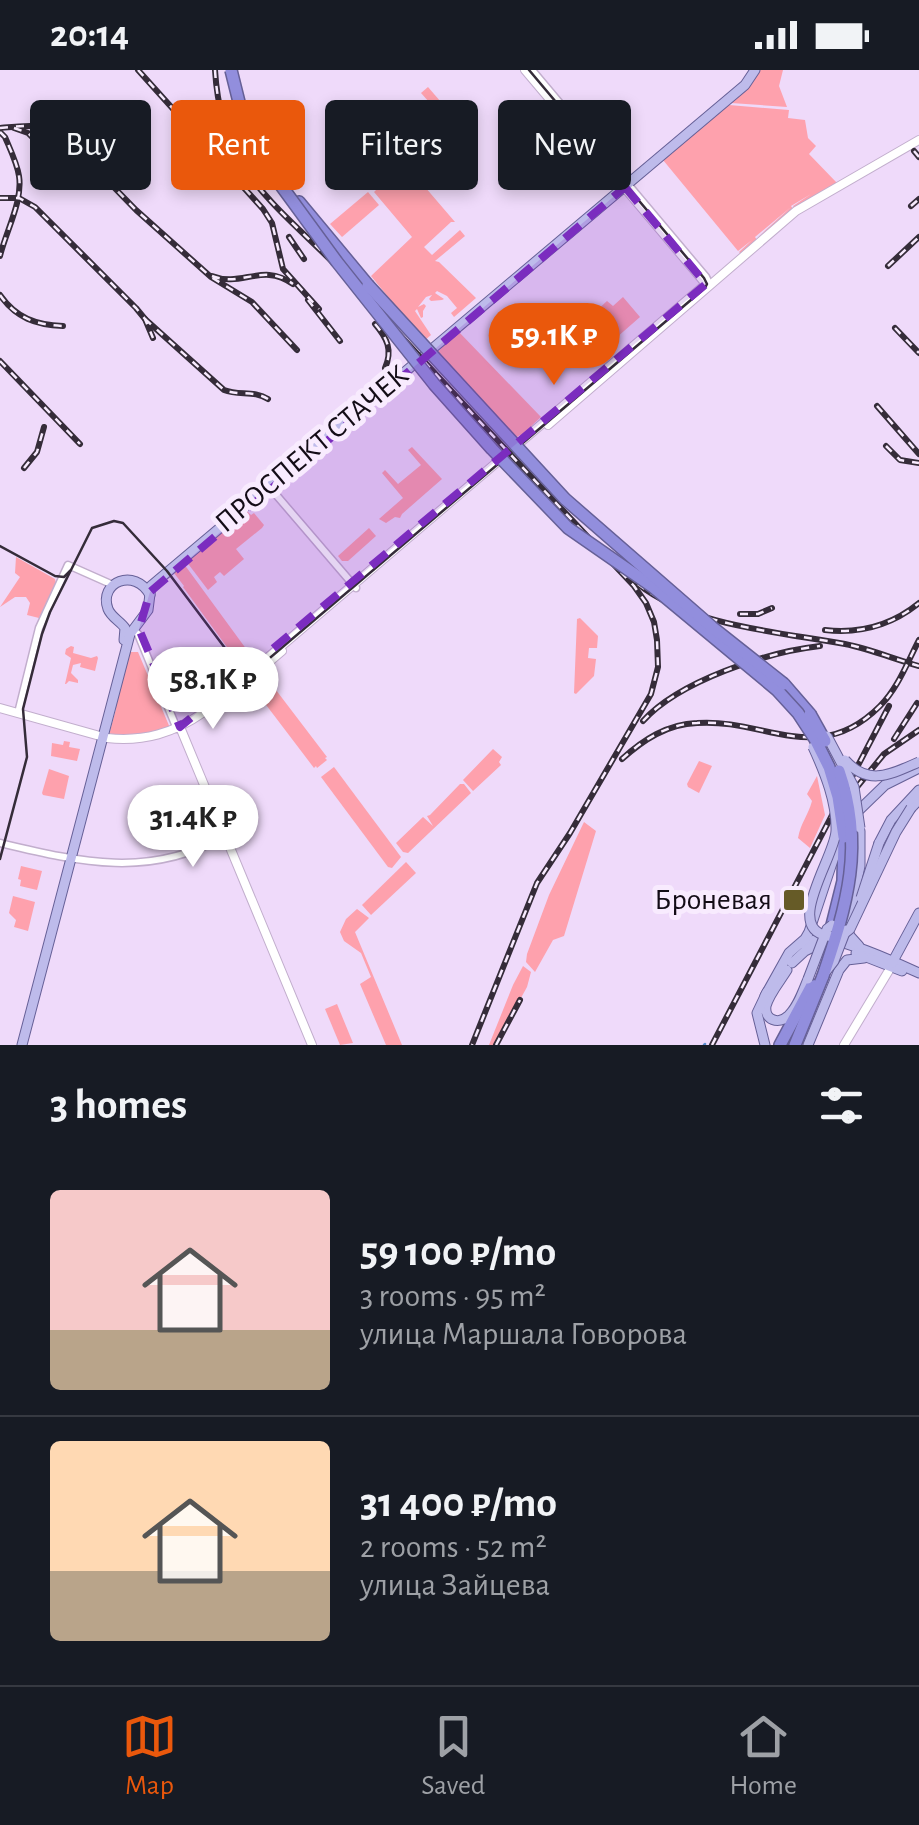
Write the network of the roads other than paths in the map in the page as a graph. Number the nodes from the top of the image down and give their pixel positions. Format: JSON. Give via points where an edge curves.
{"nodes":[{"id":1,"x":232,"y":70,"type":"edge"},
{"id":2,"x":528,"y":70,"type":"edge"},
{"id":3,"x":752,"y":70,"type":"edge"},
{"id":4,"x":554,"y":100,"type":"edge"},
{"id":5,"x":919,"y":139,"type":"edge"},
{"id":6,"x":631,"y":179,"type":"edge"},
{"id":7,"x":618,"y":190,"type":"edge"},
{"id":8,"x":630,"y":190,"type":"edge"},
{"id":9,"x":709,"y":284,"type":"junction"},
{"id":10,"x":268,"y":485,"type":"junction"},
{"id":11,"x":140,"y":582,"type":"junction"},
{"id":12,"x":114,"y":584,"type":"junction"},
{"id":13,"x":352,"y":588,"type":"junction"},
{"id":14,"x":150,"y":598,"type":"junction"},
{"id":15,"x":142,"y":618,"type":"junction"},
{"id":16,"x":119,"y":620,"type":"junction"},
{"id":17,"x":133,"y":629,"type":"junction"},
{"id":18,"x":0,"y":710,"type":"edge"},
{"id":19,"x":804,"y":714,"type":"junction"},
{"id":20,"x":24,"y":716,"type":"junction"},
{"id":21,"x":820,"y":726,"type":"junction"},
{"id":22,"x":179,"y":730,"type":"junction"},
{"id":23,"x":100,"y":738,"type":"junction"},
{"id":24,"x":919,"y":765,"type":"edge"},
{"id":25,"x":919,"y":790,"type":"edge"},
{"id":26,"x":915,"y":804,"type":"edge"},
{"id":27,"x":224,"y":835,"type":"junction"},
{"id":28,"x":0,"y":841,"type":"edge"},
{"id":29,"x":69,"y":858,"type":"junction"},
{"id":30,"x":919,"y":916,"type":"edge"},
{"id":31,"x":870,"y":957,"type":"junction"},
{"id":32,"x":894,"y":965,"type":"junction"},
{"id":33,"x":919,"y":975,"type":"edge"},
{"id":34,"x":816,"y":980,"type":"junction"},
{"id":35,"x":882,"y":981,"type":"junction"},
{"id":36,"x":764,"y":996,"type":"junction"},
{"id":37,"x":21,"y":1043,"type":"edge"},
{"id":38,"x":310,"y":1045,"type":"edge"},
{"id":39,"x":766,"y":1045,"type":"edge"},
{"id":40,"x":780,"y":1045,"type":"edge"},
{"id":41,"x":795,"y":1045,"type":"edge"},
{"id":42,"x":808,"y":1045,"type":"edge"},
{"id":43,"x":846,"y":1045,"type":"edge"}],
"edges":[{"from":1,"to":19,"type":"highway","bridge":true,"via":[[250,128],[272,167],[406,327],[572,506],[766,668],[797,697]]},
{"from":1,"to":19,"type":"highway","bridge":true,"via":[[244,122],[269,169],[480,436],[568,528],[653,587]]},
{"from":2,"to":4,"type":"main road"},
{"from":3,"to":6,"type":"main road","name":"ПРОСПЕКТ СТАЧЕК","via":[[745,84]]},
{"from":5,"to":9,"type":"main road","via":[[800,208]]},
{"from":7,"to":10,"type":"main road","name":"ПРОСПЕКТ СТАЧЕК"},
{"from":8,"to":9,"type":"main road"},
{"from":9,"to":13,"type":"main road"},
{"from":10,"to":11,"type":"main road","name":"ПРОСПЕКТ СТАЧЕК","via":[[149,582]]},
{"from":10,"to":13,"type":"street"},
{"from":10,"to":14,"type":"main road","name":"ПРОСПЕКТ СТАЧЕК","via":[[152,584]]},
{"from":11,"to":12,"type":"main road"},
{"from":11,"to":14,"type":"main road"},
{"from":12,"to":16,"type":"main road","via":[[107,604]]},
{"from":12,"to":20,"type":"street","via":[[68,565],[40,628]]},
{"from":13,"to":22,"type":"main road"},
{"from":14,"to":15,"type":"main road"},
{"from":15,"to":16,"type":"main road"},
{"from":15,"to":17,"type":"main road"},
{"from":15,"to":22,"type":"street","via":[[140,629]]},
{"from":16,"to":17,"type":"street"},
{"from":16,"to":23,"type":"main road","via":[[126,630]]},
{"from":17,"to":22,"type":"street"},
{"from":17,"to":23,"type":"main road"},
{"from":18,"to":20,"type":"main road"},
{"from":19,"to":21,"type":"main road","bridge":true},
{"from":19,"to":26,"type":"main road","bridge":true,"via":[[836,826],[808,909],[819,933],[838,936],[850,929]]},
{"from":19,"to":34,"type":"highway","bridge":true,"via":[[829,767],[843,823],[844,872]]},
{"from":19,"to":34,"type":"highway","bridge":true,"via":[[840,776],[852,835],[848,892]]},
{"from":20,"to":23,"type":"main road"},
{"from":21,"to":24,"type":"main road","bridge":true,"via":[[864,775]]},
{"from":21,"to":31,"type":"main road","bridge":true,"via":[[854,787],[861,862],[848,932]]},
{"from":22,"to":23,"type":"main road","via":[[141,741]]},
{"from":22,"to":27,"type":"main road"},
{"from":23,"to":29,"type":"main road"},
{"from":24,"to":36,"type":"main road","via":[[882,787],[846,826],[806,939],[787,956]]},
{"from":25,"to":34,"type":"main road","bridge":true,"via":[[879,843],[834,961]]},
{"from":27,"to":29,"type":"street","via":[[149,860]]},
{"from":27,"to":38,"type":"main road"},
{"from":28,"to":29,"type":"street"},
{"from":29,"to":37,"type":"main road"},
{"from":30,"to":32,"type":"main road"},
{"from":31,"to":32,"type":"main road"},
{"from":31,"to":34,"type":"main road","via":[[838,946],[808,949],[790,966],[766,1011],[779,1021],[788,1017]]},
{"from":31,"to":35,"type":"main road","via":[[883,971]]},
{"from":31,"to":36,"type":"main road","via":[[829,940],[808,942],[792,952]]},
{"from":31,"to":42,"type":"main road","via":[[842,964]]},
{"from":32,"to":33,"type":"main road"},
{"from":32,"to":35,"type":"main road"},
{"from":32,"to":43,"type":"main road"},
{"from":34,"to":40,"type":"highway"},
{"from":34,"to":41,"type":"highway"},
{"from":35,"to":43,"type":"main road"},
{"from":36,"to":39,"type":"main road","via":[[757,1018]]}]}
